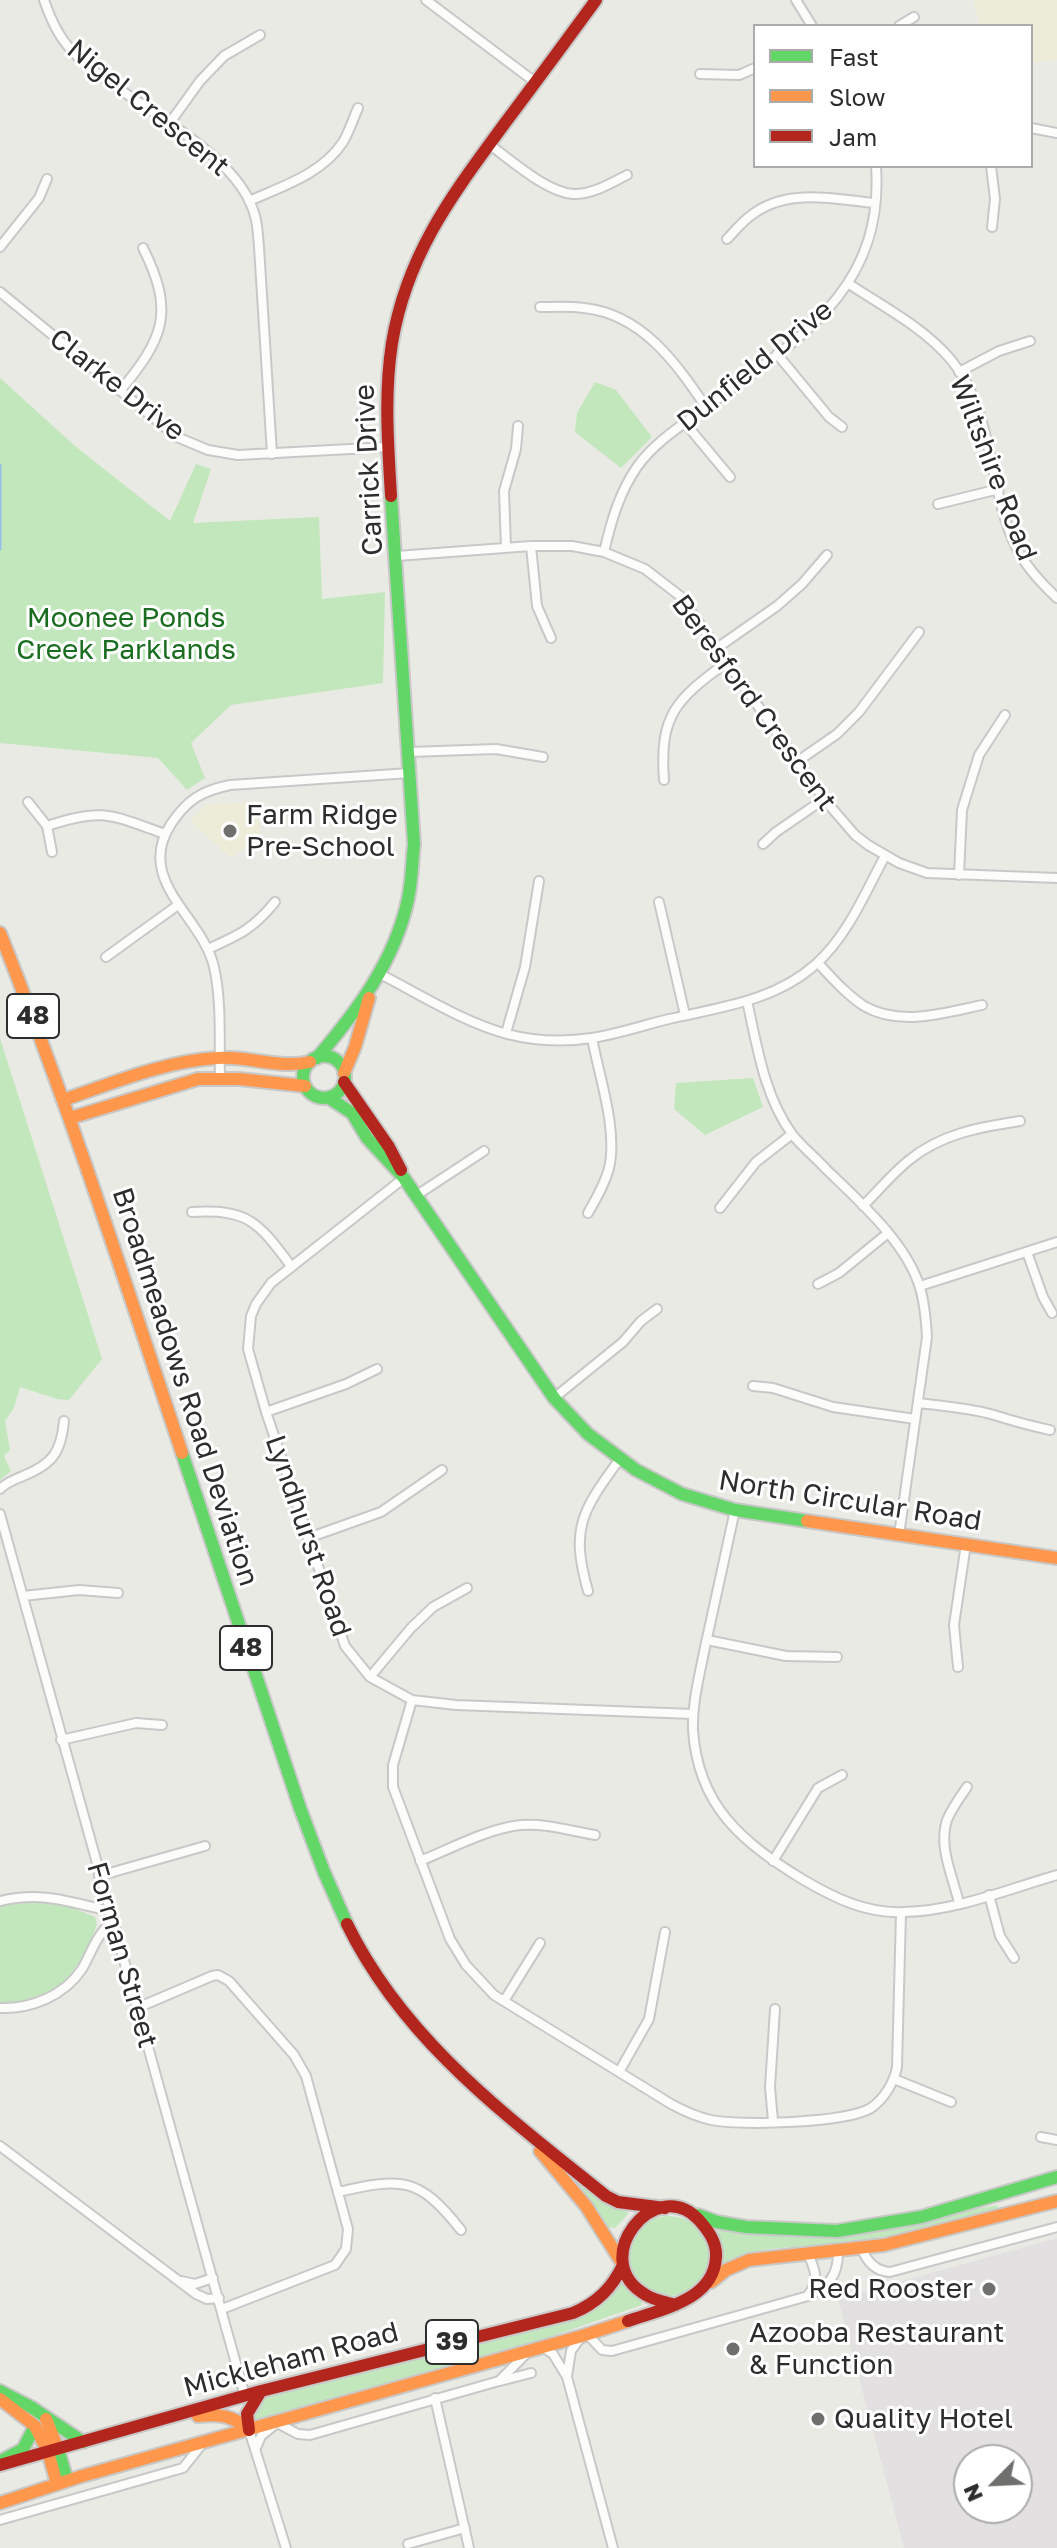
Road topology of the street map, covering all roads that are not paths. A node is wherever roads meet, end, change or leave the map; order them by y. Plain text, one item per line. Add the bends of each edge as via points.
1 (44, 0) edge
2 (596, 0) edge
3 (796, 0) edge
4 (429, 1) edge
5 (914, 17) dead end
6 (811, 24) edge
7 (902, 24) edge
8 (260, 35) dead end
9 (753, 69) edge
10 (700, 74) dead end
11 (535, 82) junction
12 (358, 108) dead end
13 (169, 124) junction
14 (1033, 128) edge
15 (1057, 133) edge
16 (490, 145) junction
17 (876, 168) edge
18 (991, 168) edge
19 (627, 175) dead end
20 (47, 179) dead end
21 (249, 201) junction
22 (875, 203) junction
23 (992, 227) dead end
24 (727, 239) dead end
25 (0, 247) edge
26 (143, 248) dead end
27 (849, 284) junction
28 (0, 292) edge
29 (540, 307) dead end
30 (1030, 341) dead end
31 (777, 354) junction
32 (959, 372) junction
33 (120, 391) junction
34 (706, 407) junction
35 (685, 423) junction
36 (518, 426) dead end
37 (842, 427) dead end
38 (388, 447) junction
39 (272, 454) junction
40 (730, 477) dead end
41 (999, 489) junction
42 (938, 504) dead end
43 (531, 546) junction
44 (506, 548) junction
45 (604, 552) junction
46 (827, 555) dead end
47 (397, 556) junction
48 (1057, 598) edge
49 (919, 632) dead end
50 (551, 638) dead end
51 (717, 648) junction
52 (727, 662) junction
53 (1005, 715) dead end
54 (409, 752) junction
55 (543, 757) dead end
56 (798, 761) junction
57 (410, 773) junction
58 (664, 780) dead end
59 (824, 799) junction
60 (28, 802) dead end
61 (47, 826) junction
62 (165, 834) junction
63 (763, 844) dead end
64 (52, 852) dead end
65 (885, 856) junction
66 (959, 875) junction
67 (1057, 878) edge
68 (539, 881) dead end
69 (275, 902) dead end
70 (659, 902) dead end
71 (178, 905) junction
72 (0, 933) edge
73 (208, 949) junction
74 (106, 957) dead end
75 (818, 963) junction
76 (380, 974) junction
77 (371, 991) junction
78 (747, 1001) junction
79 (982, 1005) dead end
80 (685, 1015) junction
81 (506, 1033) junction
82 (335, 1036) junction
83 (592, 1038) junction
84 (355, 1047) junction
85 (220, 1058) junction
86 (314, 1060) junction
87 (141, 1075) junction
88 (220, 1077) junction
89 (344, 1078) junction
90 (305, 1086) junction
91 (149, 1094) junction
92 (329, 1098) junction
93 (63, 1100) junction
94 (70, 1118) junction
95 (1020, 1121) dead end
96 (792, 1134) junction
97 (484, 1151) dead end
98 (404, 1178) junction
99 (417, 1195) junction
100 (863, 1206) junction
101 (720, 1208) dead end
102 (192, 1212) dead end
103 (588, 1213) dead end
104 (888, 1233) junction
105 (1057, 1242) edge
106 (1027, 1252) junction
107 (291, 1266) junction
108 (818, 1284) dead end
109 (920, 1286) junction
110 (657, 1309) dead end
111 (1052, 1313) dead end
112 (377, 1369) dead end
113 (753, 1386) dead end
114 (554, 1398) junction
115 (918, 1403) junction
116 (266, 1412) junction
117 (915, 1419) junction
118 (64, 1421) dead end
119 (1050, 1430) dead end
120 (619, 1460) junction
121 (442, 1470) dead end
122 (0, 1489) edge
123 (735, 1510) junction
124 (0, 1514) edge
125 (899, 1535) junction
126 (308, 1538) junction
127 (966, 1544) junction
128 (1056, 1558) edge
129 (467, 1588) dead end
130 (588, 1591) dead end
131 (118, 1593) dead end
132 (23, 1596) junction
133 (707, 1640) junction
134 (837, 1657) dead end
135 (958, 1667) dead end
136 (370, 1677) junction
137 (412, 1700) junction
138 (693, 1714) junction
139 (162, 1725) dead end
140 (61, 1740) junction
141 (842, 1775) dead end
142 (967, 1787) dead end
143 (595, 1835) dead end
144 (205, 1846) dead end
145 (420, 1861) junction
146 (773, 1861) junction
147 (1057, 1875) edge
148 (99, 1876) junction
149 (989, 1895) junction
150 (0, 1901) edge
151 (959, 1903) junction
152 (110, 1911) junction
153 (901, 1913) junction
154 (112, 1922) junction
155 (665, 1932) dead end
156 (540, 1943) dead end
157 (1014, 1958) dead end
158 (504, 2001) junction
159 (0, 2008) edge
160 (137, 2008) junction
161 (775, 2009) dead end
162 (619, 2072) junction
163 (894, 2079) junction
164 (951, 2102) dead end
165 (773, 2121) junction
166 (516, 2123) junction
167 (1041, 2137) dead end
168 (1057, 2140) edge
169 (0, 2146) edge
170 (1057, 2177) edge
171 (338, 2192) junction
172 (1054, 2204) edge
173 (665, 2208) junction
174 (690, 2212) junction
175 (1057, 2227) edge
176 (461, 2230) dead end
177 (862, 2249) junction
178 (838, 2252) junction
179 (808, 2254) junction
180 (623, 2264) junction
181 (213, 2278) junction
182 (180, 2281) junction
183 (703, 2289) junction
184 (808, 2296) junction
185 (219, 2298) junction
186 (675, 2305) junction
187 (222, 2309) junction
188 (584, 2335) junction
189 (535, 2349) junction
190 (531, 2373) dead end
191 (567, 2377) junction
192 (499, 2381) junction
193 (0, 2391) edge
194 (261, 2391) junction
195 (245, 2396) junction
196 (435, 2398) junction
197 (0, 2399) edge
198 (45, 2416) junction
199 (161, 2420) junction
200 (277, 2423) junction
201 (35, 2426) junction
202 (249, 2430) junction
203 (83, 2442) junction
204 (204, 2442) junction
205 (256, 2448) junction
206 (53, 2450) junction
207 (0, 2463) edge
208 (62, 2482) junction
209 (0, 2503) edge
210 (0, 2520) edge
211 (465, 2528) junction
212 (408, 2544) dead end
213 (286, 2548) edge
214 (469, 2548) edge
215 (613, 2548) edge

1 - 13 street, Nigel Crescent via 53,24 76,55
2 - 11 main road, Carrick Drive
3 - 6 street
4 - 11 street
5 - 7 street
8 - 13 street via 224,56
9 - 10 street via 739,75
11 - 16 main road, Carrick Drive
12 - 21 street via 330,159
13 - 21 street, Nigel Crescent via 215,157
14 - 15 street
16 - 19 street via 552,188 572,194
16 - 38 main road, Carrick Drive via 447,202 410,275 390,352
17 - 22 street, Dunfield Drive
18 - 23 street
20 - 25 street via 39,198
21 - 39 street, Nigel Crescent via 259,247
22 - 24 street via 782,199 749,216
22 - 27 street, Dunfield Drive via 864,254
26 - 33 street via 160,287 163,312 144,363
27 - 31 street, Dunfield Drive via 811,327
27 - 32 street, Wiltshire Road via 922,332
28 - 33 street, Clarke Drive
29 - 34 street via 597,310 646,334
30 - 32 street
31 - 34 street, Dunfield Drive
31 - 37 street
32 - 41 street, Wiltshire Road via 983,425
33 - 39 street, Clarke Drive via 177,437 208,450
34 - 35 street, Dunfield Drive
35 - 40 street
35 - 45 street, Dunfield Drive via 638,465 612,517
36 - 44 street via 504,491
38 - 39 street, Clarke Drive
38 - 47 main road, Carrick Drive
41 - 42 street
41 - 48 street, Wiltshire Road via 1017,549
43 - 44 street, Beresford Crescent
43 - 45 street, Beresford Crescent
43 - 50 street via 537,606
44 - 47 street, Beresford Crescent
45 - 51 street, Beresford Crescent via 645,569 680,596
46 - 51 street via 777,606
47 - 54 main road, Carrick Drive
49 - 56 street via 859,712
51 - 52 street, Beresford Crescent
52 - 56 street, Beresford Crescent
52 - 58 street via 682,699 671,716 662,757
53 - 66 street via 979,755 962,810
54 - 55 street via 496,749
54 - 57 main road, Carrick Drive
56 - 59 street, Beresford Crescent
57 - 62 street via 214,788 185,804
57 - 76 main road, Carrick Drive via 414,844 408,898
59 - 63 street
59 - 65 street, Beresford Crescent via 855,835
60 - 61 street
61 - 62 street via 80,814 106,813
61 - 64 street
62 - 71 street via 162,872
65 - 66 street, Beresford Crescent via 927,873
65 - 75 street via 844,932
66 - 67 street, Beresford Crescent
68 - 81 street via 525,967
69 - 73 street via 246,932
70 - 80 street
71 - 73 street
71 - 74 street
72 - 93 main road, Broadmeadows Road Deviation / 48
73 - 85 street via 218,998
75 - 78 street via 781,989
75 - 79 street via 845,991 881,1013 932,1016
76 - 77 main road, Carrick Drive
76 - 81 street
77 - 82 main road, Carrick Drive
77 - 84 main road, Carrick Drive
78 - 80 street
78 - 96 street via 765,1078
80 - 83 street
81 - 83 street via 550,1040
82 - 84 main road
82 - 86 main road, Carrick Drive
83 - 103 street via 611,1153
84 - 89 main road, Carrick Drive
85 - 86 main road via 286,1067
85 - 87 main road
85 - 88 street
86 - 89 main road via 324,1056 337,1061
86 - 90 main road via 304,1073
87 - 91 main road
87 - 93 main road
88 - 90 main road
88 - 91 main road
89 - 92 main road via 339,1092
89 - 98 main road, North Circular Road
90 - 92 main road via 314,1095
91 - 94 main road
92 - 98 main road, North Circular Road via 352,1113
93 - 94 main road, Broadmeadows Road Deviation / 48
94 - 166 main road, Broadmeadows Road Deviation / 48 via 337,1905 375,1976 414,2027
95 - 100 street via 957,1134 928,1147
96 - 100 street
96 - 101 street via 756,1162
97 - 99 street
98 - 99 main road, North Circular Road
98 - 107 street, Lyndhurst Road
99 - 114 main road, North Circular Road
100 - 104 street
102 - 107 street via 219,1210 248,1219
104 - 108 street
104 - 109 street
105 - 106 street
106 - 109 street
106 - 111 street
107 - 116 street, Lyndhurst Road via 263,1292 250,1325 248,1349
109 - 115 street via 927,1337
110 - 114 street
112 - 116 street
113 - 117 street via 833,1407
114 - 120 main road, North Circular Road
115 - 117 street
115 - 119 street
116 - 126 street, Lyndhurst Road
117 - 125 street
118 - 122 street via 55,1456
120 - 123 main road, North Circular Road via 674,1490
120 - 130 street via 581,1524 579,1555
121 - 126 street via 381,1512
123 - 125 main road, North Circular Road
123 - 133 street
124 - 132 street, Forman Street
125 - 127 main road, North Circular Road
126 - 136 street, Lyndhurst Road via 345,1646
127 - 128 main road, North Circular Road
127 - 135 street via 954,1625
129 - 136 street via 433,1607
131 - 132 street via 79,1590
132 - 140 street, Forman Street
133 - 134 street via 786,1656
133 - 138 street
136 - 137 street, Lyndhurst Road
137 - 138 street, Lyndhurst Road
137 - 145 street via 392,1776
138 - 146 street via 699,1765 718,1809
139 - 140 street via 136,1723
140 - 148 street, Forman Street
141 - 146 street via 818,1788
142 - 151 street via 945,1832
143 - 145 street via 519,1826
144 - 148 street
145 - 158 street via 457,1951 485,1987
146 - 153 street via 845,1902
147 - 149 street
148 - 152 street, Forman Street
149 - 151 street
149 - 157 street via 1000,1936
150 - 152 street via 34,1895
151 - 153 street
152 - 154 street, Forman Street
153 - 163 street
154 - 159 street via 64,1989 26,2006
154 - 160 street, Forman Street
155 - 162 street via 649,2019
156 - 158 street
158 - 162 street
160 - 171 street via 212,1976 229,1981 300,2064
160 - 181 street, Forman Street
161 - 165 street
162 - 165 street via 699,2116 727,2122
163 - 164 street
163 - 165 street via 875,2105 852,2116
166 - 173 main road, Broadmeadows Road Deviation / 48 via 606,2196
166 - 180 main road, Broadmeadows Road Deviation / 48 via 567,2181
167 - 168 street
169 - 182 street
170 - 174 main road via 902,2221 838,2231 749,2228
171 - 176 street via 393,2183 419,2188
171 - 187 street via 349,2238 335,2265
172 - 177 main road, 39
173 - 174 main road
173 - 180 main road, 39 via 652,2210 632,2226 622,2250
174 - 183 main road via 703,2221 717,2247 717,2263
175 - 177 street via 890,2272 877,2269
177 - 178 main road, 39
178 - 179 main road, 39
178 - 184 street via 831,2281
179 - 183 main road, 39 via 742,2262
179 - 184 street via 816,2281
180 - 186 main road via 636,2288
180 - 194 main road, Mickleham Road / 39 via 600,2298 573,2313
181 - 182 street via 195,2284
181 - 185 street, Forman Street
182 - 185 street via 207,2299
183 - 186 main road, 39
184 - 188 street via 612,2351 602,2350
185 - 187 street, Forman Street
186 - 188 main road, Mickleham Road / 39
187 - 195 street, Forman Street
188 - 189 main road, Mickleham Road / 39
188 - 191 street via 571,2351
189 - 191 street via 553,2354
189 - 192 street, Mickleham Road
189 - 200 main road, Mickleham Road / 39
190 - 192 street
191 - 215 street
192 - 196 street, Mickleham Road
193 - 198 main road
194 - 195 main road, Mickleham Road / 39
194 - 202 main road via 247,2414
195 - 199 main road, Mickleham Road / 39
196 - 200 street, Mickleham Road via 310,2435
196 - 211 street
197 - 201 main road
198 - 203 main road
198 - 206 main road
199 - 202 main road via 221,2414 236,2417
199 - 203 main road, Mickleham Road / 39
200 - 202 main road, Mickleham Road / 39
200 - 205 street
201 - 206 main road
201 - 207 main road via 23,2449
202 - 204 main road, Mickleham Road / 39
202 - 205 street
203 - 206 main road, Mickleham Road / 39
204 - 208 main road, Mickleham Road / 39
204 - 210 street, Mickleham Road via 183,2468
205 - 213 street
206 - 207 main road, Mickleham Road / 39
206 - 208 main road
208 - 209 main road, Mickleham Road / 39
211 - 212 street
211 - 214 street

